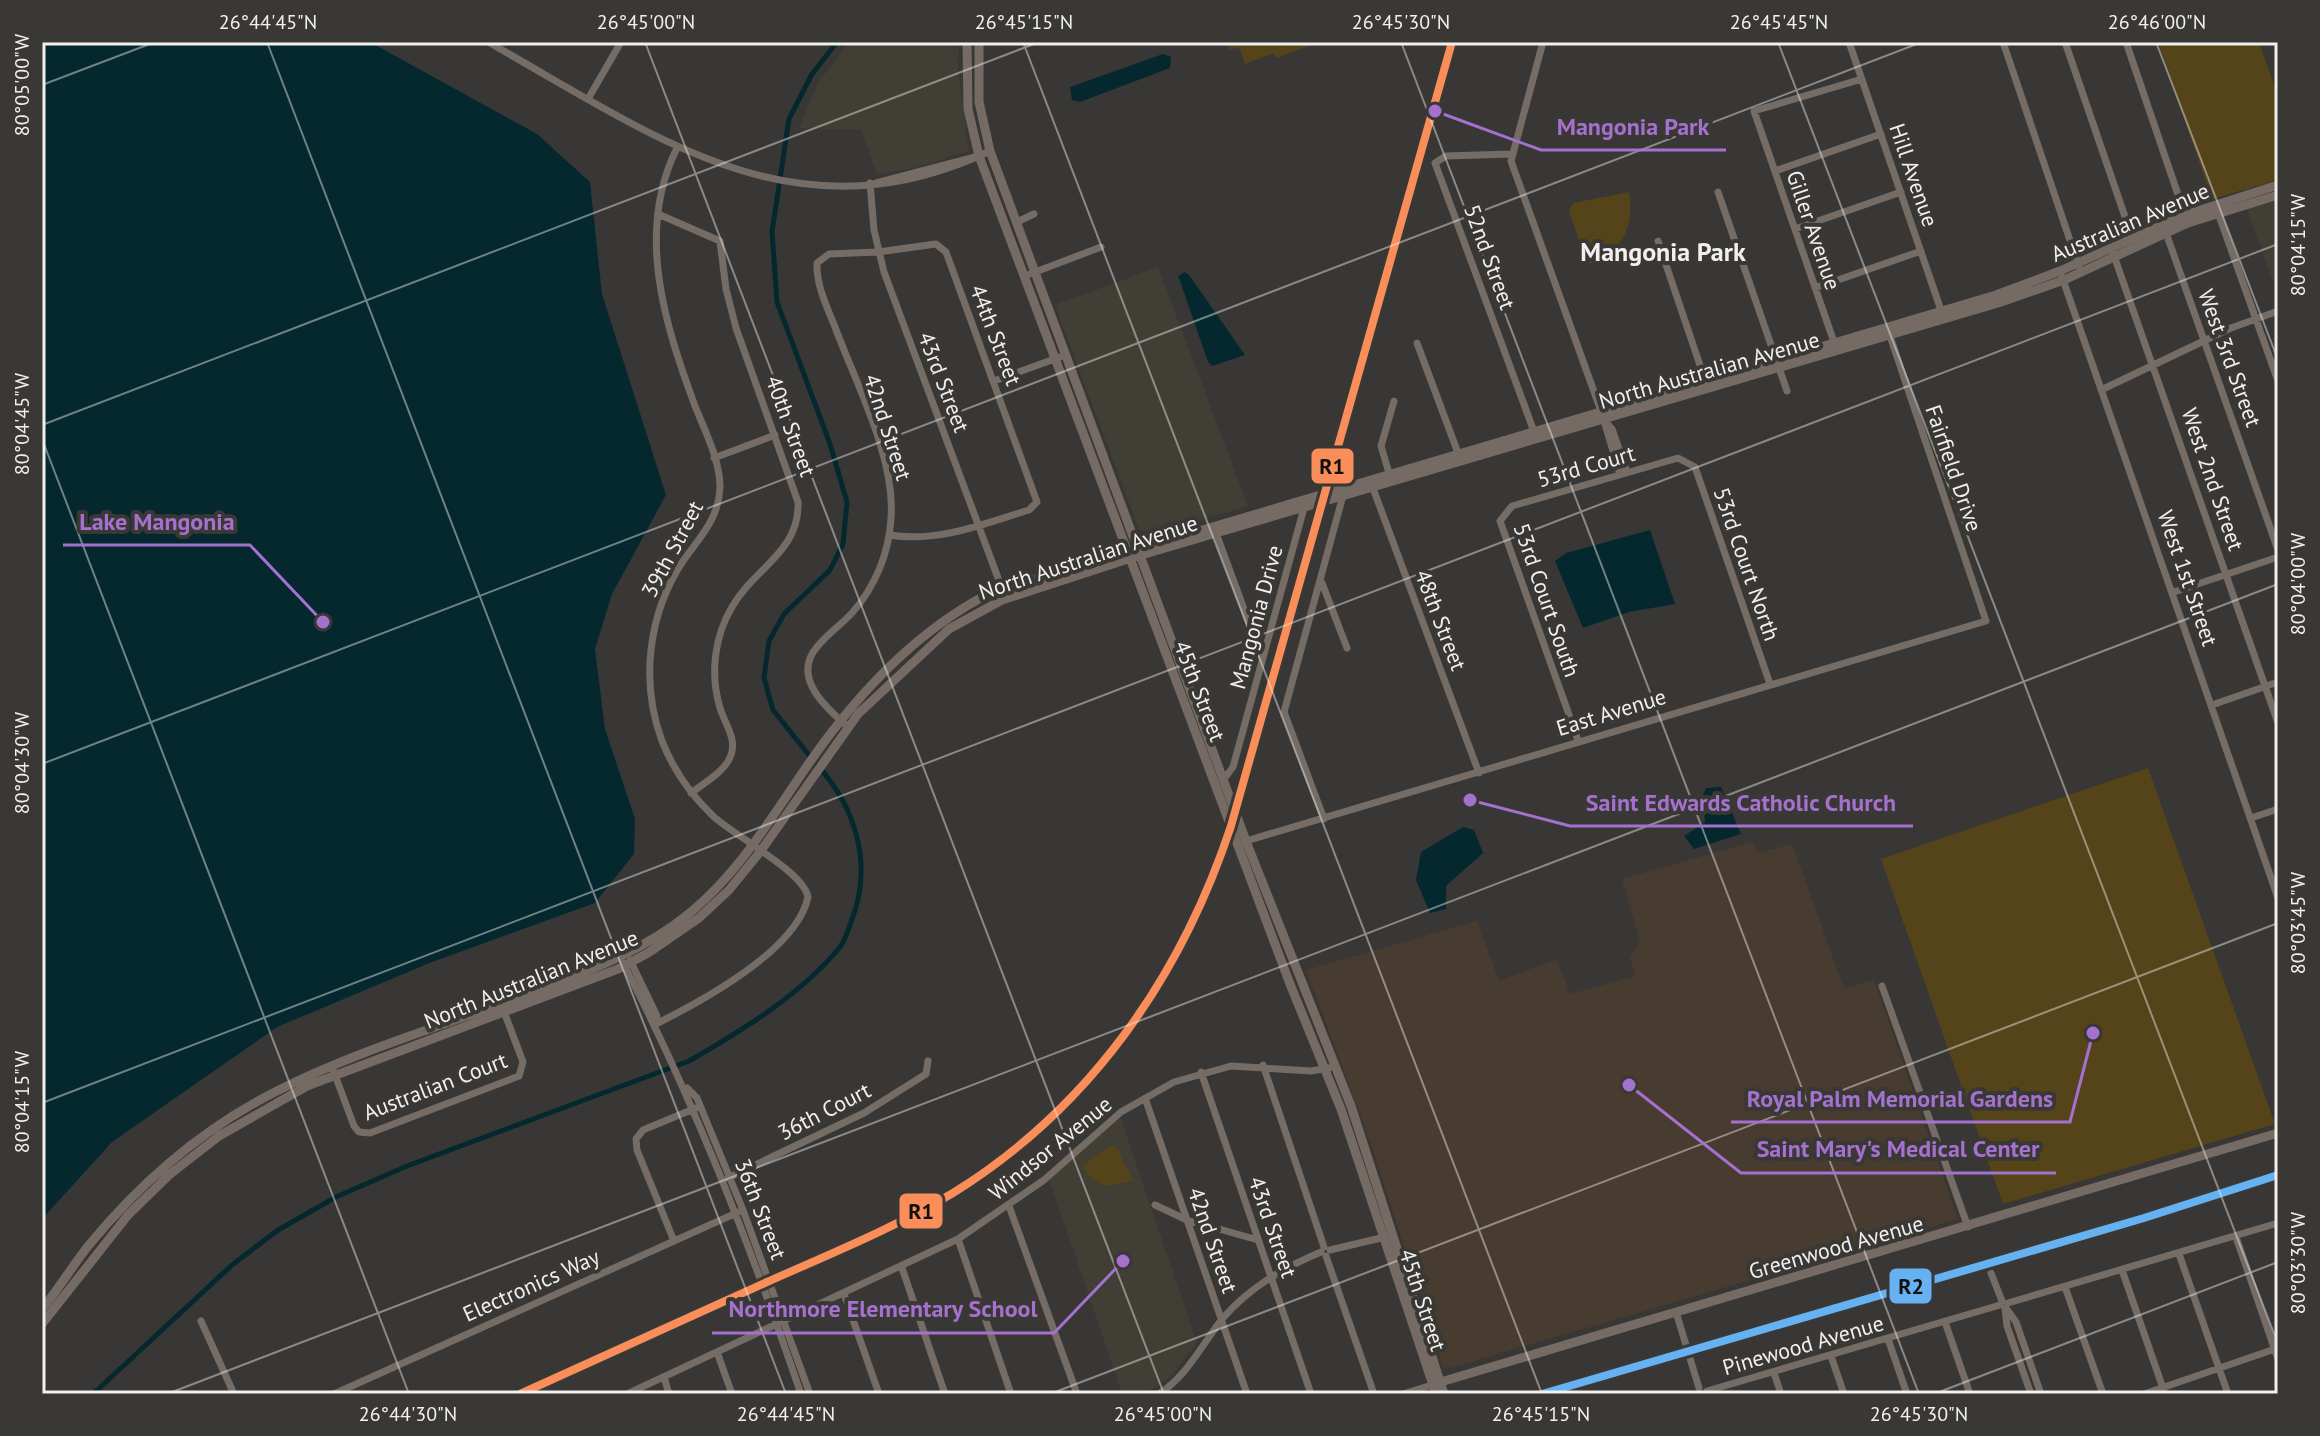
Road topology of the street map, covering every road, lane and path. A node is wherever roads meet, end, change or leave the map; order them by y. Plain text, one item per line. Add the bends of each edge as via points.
1 (488, 42) edge
2 (621, 42) edge
3 (967, 42) edge
4 (979, 42) edge
5 (1543, 42) edge
6 (1849, 42) edge
7 (2003, 42) edge
8 (2065, 42) edge
9 (2126, 42) edge
10 (1862, 79) junction
11 (588, 99) junction
12 (1881, 134) junction
13 (677, 148) junction
14 (990, 151) junction
15 (1511, 154) junction
16 (979, 156) junction
17 (1775, 171) junction
18 (904, 175) junction
19 (921, 178) junction
20 (873, 183) junction
21 (2278, 185) edge
22 (1718, 192) dead end
23 (1901, 192) junction
24 (2278, 195) edge
25 (2216, 209) junction
26 (658, 214) junction
27 (1034, 214) dead end
28 (2186, 219) junction
29 (1017, 222) junction
30 (2164, 228) junction
31 (1795, 229) junction
32 (1658, 241) dead end
33 (2134, 241) junction
34 (1101, 247) dead end
35 (1921, 251) junction
36 (2113, 251) junction
37 (878, 252) junction
38 (2080, 267) junction
39 (1036, 272) junction
40 (1024, 276) junction
41 (2062, 276) junction
42 (1815, 288) junction
43 (1997, 299) joint
44 (2278, 311) edge
45 (1943, 315) junction
46 (2256, 319) junction
47 (1888, 331) junction
48 (2205, 340) junction
49 (1417, 343) dead end
50 (1836, 347) junction
51 (1067, 355) junction
52 (1055, 359) junction
53 (1778, 364) junction
54 (2154, 364) junction
55 (1705, 380) junction
56 (994, 381) junction
57 (2278, 381) edge
58 (2103, 389) junction
59 (1394, 401) dead end
60 (1602, 415) junction
61 (775, 435) junction
62 (1535, 435) junction
63 (1458, 453) junction
64 (714, 458) junction
65 (1686, 459) joint
66 (1436, 464) junction
67 (1389, 473) junction
68 (1624, 473) junction
69 (1371, 483) junction
70 (1344, 491) junction
71 (1304, 508) junction
72 (1501, 517) joint
73 (978, 525) junction
74 (1216, 533) junction
75 (889, 535) junction
76 (2278, 550) edge
77 (1134, 553) junction
78 (2278, 557) edge
79 (2227, 574) junction
80 (1321, 583) junction
81 (2174, 592) junction
82 (1004, 593) junction
83 (1986, 621) joint
84 (1347, 648) dead end
85 (1263, 660) junction
86 (2278, 682) edge
87 (1770, 684) junction
88 (2265, 687) junction
89 (2212, 705) junction
90 (2278, 723) edge
91 (844, 724) junction
92 (1578, 740) junction
93 (1479, 773) junction
94 (1224, 779) junction
95 (691, 793) junction
96 (2278, 809) edge
97 (2251, 818) junction
98 (1324, 819) junction
99 (1246, 841) junction
100 (757, 849) junction
101 (2278, 898) edge
102 (626, 960) junction
103 (1882, 986) dead end
104 (502, 1007) junction
105 (656, 1024) junction
106 (928, 1061) dead end
107 (1263, 1065) junction
108 (1330, 1067) junction
109 (333, 1071) junction
110 (1201, 1072) junction
111 (1145, 1098) junction
112 (697, 1108) junction
113 (2278, 1133) edge
114 (726, 1178) junction
115 (1155, 1205) dead end
116 (1009, 1206) junction
117 (740, 1212) junction
118 (1187, 1220) junction
119 (2278, 1223) edge
120 (1968, 1227) junction
121 (1385, 1237) junction
122 (2236, 1237) junction
123 (958, 1239) junction
124 (1258, 1240) junction
125 (674, 1241) junction
126 (1325, 1251) junction
127 (2179, 1254) junction
128 (902, 1268) junction
129 (2122, 1270) junction
130 (1991, 1273) dead end
131 (1270, 1276) junction
132 (2065, 1287) junction
133 (844, 1294) junction
134 (2004, 1305) junction
135 (42, 1309) edge
136 (1676, 1312) junction
137 (1221, 1320) junction
138 (201, 1321) dead end
139 (1945, 1322) junction
140 (781, 1323) junction
141 (42, 1324) edge
142 (1888, 1339) junction
143 (2275, 1349) junction
144 (717, 1352) junction
145 (1831, 1356) junction
146 (2278, 1359) edge
147 (2219, 1368) junction
148 (1774, 1373) junction
149 (664, 1377) junction
150 (1177, 1382) junction
151 (1436, 1387) edge
152 (2164, 1391) edge
153 (1701, 1392) edge
154 (234, 1394) edge
155 (334, 1394) edge
156 (627, 1394) edge
157 (669, 1394) edge
158 (732, 1394) edge
159 (801, 1394) edge
160 (810, 1394) edge
161 (879, 1394) edge
162 (945, 1394) edge
163 (1011, 1394) edge
164 (1077, 1394) edge
165 (1159, 1394) edge
166 (1181, 1394) edge
167 (1247, 1394) edge
168 (1311, 1394) edge
169 (1374, 1394) edge
170 (1403, 1394) edge
171 (1444, 1394) edge
172 (1781, 1394) edge
173 (1844, 1394) edge
174 (1907, 1394) edge
175 (1970, 1394) edge
176 (2031, 1394) edge
177 (2041, 1394) edge
178 (2103, 1394) edge
179 (2144, 1394) edge
180 (2228, 1394) edge

1 - 11 street
2 - 11 street
3 - 16 main road, 45th Street via 968,109
4 - 14 main road, 45th Street via 979,102
5 - 15 street
6 - 10 street, Hill Avenue
7 - 38 street
8 - 33 street
9 - 28 street
10 - 12 street, Hill Avenue
10 - 17 street, Giller Avenue via 1754,111
11 - 13 street
12 - 17 street
12 - 23 street, Hill Avenue
13 - 20 street via 721,167 788,183
13 - 26 street, 39th Street via 663,181
14 - 16 street
14 - 29 main road, 45th Street
15 - 60 street
15 - 62 street, 52nd Street via 1446,156 1435,163
16 - 18 street
16 - 19 street
16 - 40 main road, 45th Street
17 - 31 street, Giller Avenue
18 - 19 street
18 - 20 street
19 - 20 street
20 - 37 street, 43rd Street
21 - 25 main road, Australian Avenue
22 - 53 street
23 - 31 street
23 - 35 street, Hill Avenue
24 - 25 main road, Australian Avenue
25 - 28 main road, Australian Avenue
25 - 46 street
26 - 61 street, 40th Street via 720,241 731,311
26 - 64 street, 39th Street via 664,313
27 - 29 street
28 - 30 main road, Australian Avenue
29 - 39 main road, 45th Street
30 - 33 main road, Australian Avenue
30 - 48 street, West 3rd Street
31 - 42 street, Giller Avenue
32 - 55 street
33 - 36 main road, Australian Avenue
34 - 39 street
35 - 42 street
35 - 45 street, Hill Avenue
36 - 38 main road, Australian Avenue
36 - 54 street, West 2nd Street
37 - 56 street, 44th Street via 940,245
37 - 73 street, 43rd Street
37 - 75 street, 42nd Street via 825,255 817,269 887,471
38 - 41 main road, Australian Avenue
39 - 40 street
39 - 51 main road, 45th Street
40 - 52 main road, 45th Street
41 - 43 main road, Australian Avenue
41 - 58 street, West 1st Street
42 - 50 street, Giller Avenue
43 - 45 main road, North Australian Avenue
44 - 46 street
45 - 47 main road, North Australian Avenue
46 - 48 street
46 - 57 street
47 - 50 main road, North Australian Avenue
47 - 83 street, Fairfield Drive
48 - 54 street
48 - 76 street, West 3rd Street
49 - 63 street
50 - 53 main road, North Australian Avenue
51 - 52 street
51 - 77 main road, 45th Street
52 - 56 street
52 - 77 main road, 45th Street
53 - 55 main road, North Australian Avenue
53 - 60 main road, North Australian Avenue
54 - 58 street
54 - 79 street, West 2nd Street
55 - 60 main road, North Australian Avenue
56 - 73 street, 44th Street via 1037,498 1029,510
58 - 81 street, West 1st Street
59 - 67 street via 1381,446
60 - 62 main road, North Australian Avenue
60 - 68 street via 1612,429
61 - 64 street
61 - 95 street, 40th Street via 797,493 797,524 786,547 740,594 723,625 715,685 732,753 722,769
62 - 63 main road, North Australian Avenue
62 - 66 main road, North Australian Avenue
63 - 66 main road, North Australian Avenue
64 - 95 street, 39th Street via 720,486 717,508 669,585 650,662 656,723
65 - 68 street, 53rd Court
65 - 87 street, 53rd Court North via 1695,467
66 - 67 main road, North Australian Avenue
66 - 69 main road, North Australian Avenue
67 - 69 main road, North Australian Avenue
68 - 72 street, 53rd Court via 1512,506
69 - 70 main road, North Australian Avenue
69 - 93 street, 48th Street
70 - 71 main road, North Australian Avenue
70 - 77 main road, North Australian Avenue
70 - 80 street
71 - 74 main road, North Australian Avenue
71 - 85 street, Mangonia Drive
72 - 92 street, 53rd Court South via 1501,531
73 - 75 street via 930,538
73 - 82 street, 43rd Street
74 - 77 main road, North Australian Avenue
74 - 85 street
75 - 91 street, 42nd Street via 871,587 810,660 813,690
77 - 82 main road, North Australian Avenue
77 - 94 main road, 45th Street
77 - 108 main road, 45th Street
78 - 79 street
79 - 81 street
79 - 88 street, West 2nd Street
80 - 84 street
80 - 98 street via 1284,712
81 - 89 street, West 1st Street
82 - 91 main road, North Australian Avenue via 963,608 935,628 876,681
83 - 87 street, East Avenue
85 - 94 street, Mangonia Drive via 1233,767
86 - 88 street
87 - 92 street, East Avenue
88 - 89 street
88 - 90 street, West 2nd Street
89 - 97 street, West 1st Street
91 - 100 main road, North Australian Avenue
92 - 93 street, East Avenue
93 - 98 street, East Avenue
94 - 99 main road, 45th Street
95 - 100 street, 39th Street
96 - 97 street
97 - 101 street, West 1st Street
98 - 99 street, East Avenue
99 - 108 main road, 45th Street
100 - 102 main road, North Australian Avenue via 691,912
100 - 105 street via 806,886 801,915 787,934 739,974
102 - 104 main road, North Australian Avenue
102 - 105 street, 36th Street via 657,1016
103 - 120 street
104 - 109 main road, North Australian Avenue
104 - 109 street, Australian Court via 523,1066 519,1076 501,1084 363,1133 354,1126
105 - 112 street, 36th Street
106 - 114 street, 36th Court via 926,1074 881,1103
107 - 108 street, Windsor Avenue via 1311,1071
107 - 110 street, Windsor Avenue
107 - 126 street
108 - 121 main road, 45th Street
108 - 151 main road, 45th Street via 1398,1243
109 - 135 main road, North Australian Avenue via 255,1103 176,1157 121,1209
109 - 141 main road, North Australian Avenue via 262,1109 183,1162 128,1215
110 - 111 street, Windsor Avenue
110 - 124 street, 43rd Street
111 - 116 street, Windsor Avenue
111 - 118 street, 42nd Street
112 - 114 street, 36th Street
112 - 125 street via 643,1130 636,1139
113 - 120 main road, Greenwood Avenue
114 - 117 street, 36th Street
115 - 118 street
116 - 123 street, Windsor Avenue
116 - 164 street
117 - 125 street, Electronics Way
117 - 140 street, 36th Street
118 - 124 street
118 - 137 street, 42nd Street
119 - 122 street, Pinewood Avenue
120 - 136 main road, Greenwood Avenue
121 - 126 street
121 - 151 main road, 45th Street
122 - 127 street, Pinewood Avenue
122 - 143 street
123 - 128 street, Windsor Avenue
123 - 163 street
124 - 131 street, 43rd Street
125 - 155 street, Electronics Way
126 - 131 street
126 - 169 street
127 - 129 street, Pinewood Avenue
127 - 147 street
128 - 133 street, Windsor Avenue
128 - 162 street
129 - 132 street, Pinewood Avenue
129 - 152 street
130 - 134 street
131 - 137 street
131 - 168 street, 43rd Street
132 - 134 street, Pinewood Avenue
132 - 178 street
133 - 140 street, Windsor Avenue
133 - 161 street
134 - 139 street, Pinewood Avenue
134 - 176 street
134 - 177 street via 2016,1322
136 - 151 main road, Greenwood Avenue
136 - 153 street
137 - 150 street
137 - 167 street, 42nd Street
138 - 154 street
139 - 142 street, Pinewood Avenue
139 - 175 street
140 - 144 street, Windsor Avenue
140 - 159 street, 36th Street
140 - 160 street, 36th Street
142 - 145 street, Pinewood Avenue
142 - 174 street
143 - 146 street
143 - 147 street
144 - 149 street, Windsor Avenue
144 - 158 street
145 - 148 street, Pinewood Avenue
145 - 173 street
147 - 152 street
147 - 180 street
148 - 153 street, Pinewood Avenue
148 - 172 street
149 - 156 street, Windsor Avenue
149 - 157 street
150 - 165 street
150 - 166 street
151 - 170 street, Greenwood Avenue
151 - 171 main road, 45th Street
152 - 179 street

